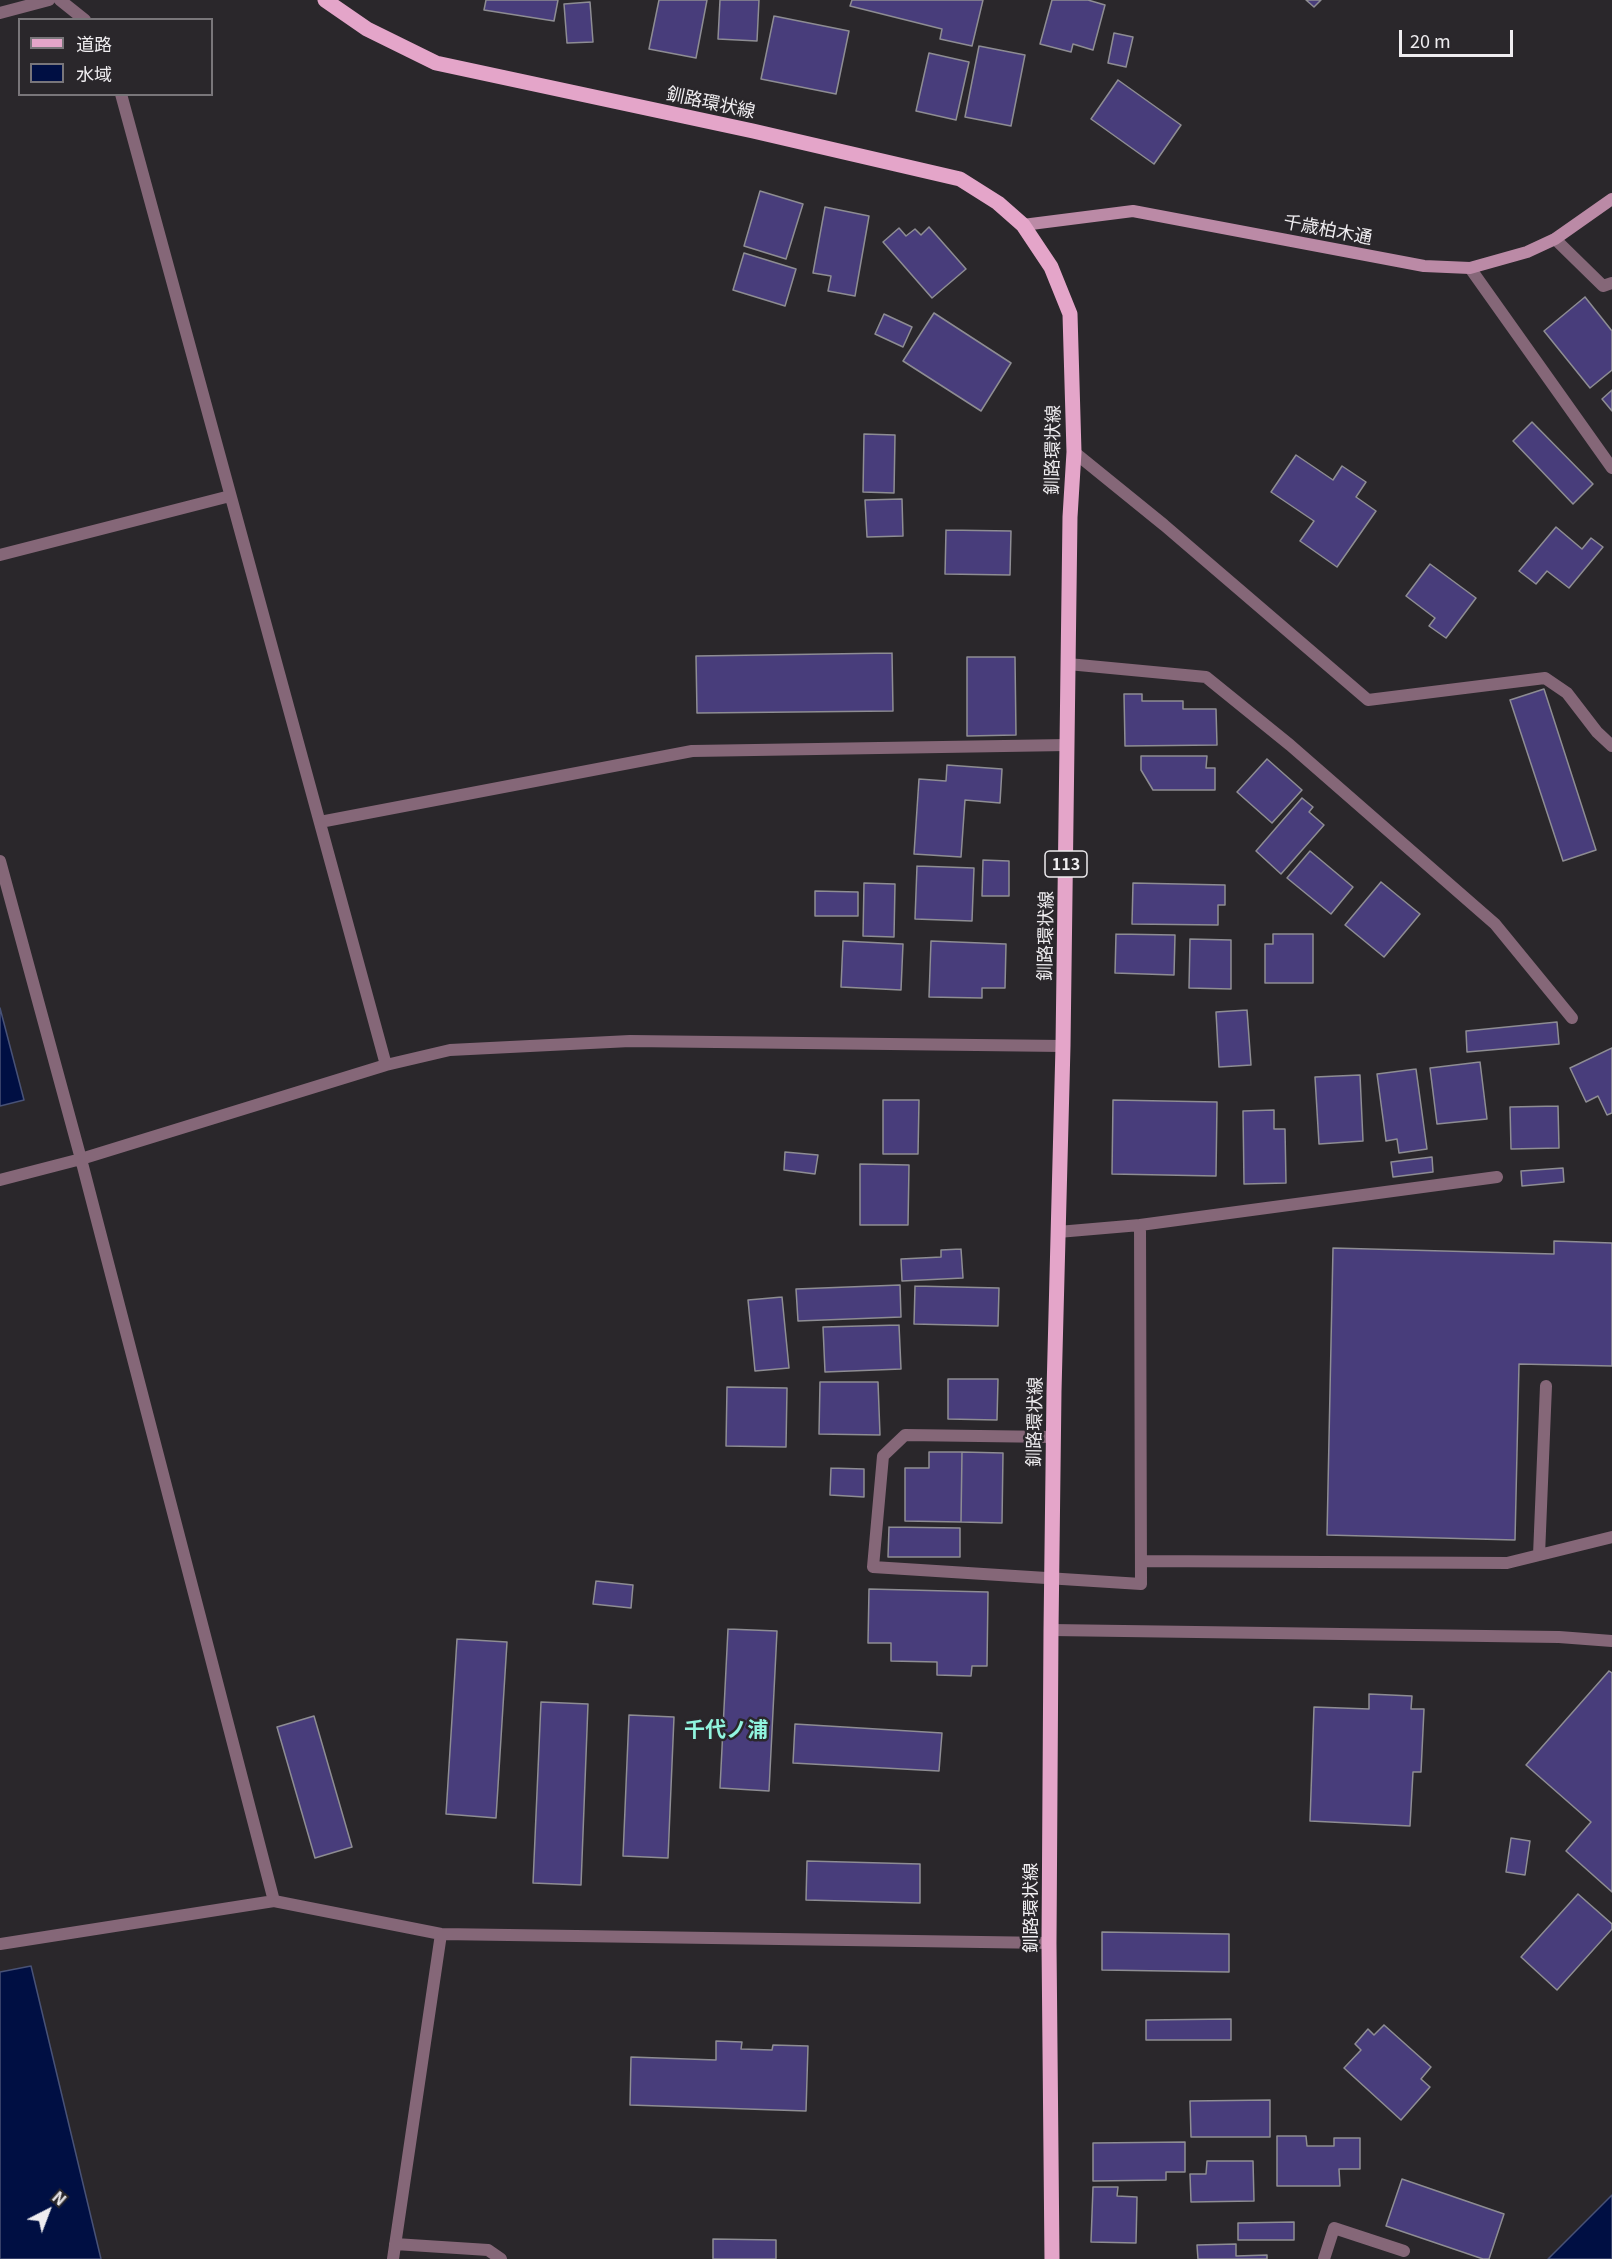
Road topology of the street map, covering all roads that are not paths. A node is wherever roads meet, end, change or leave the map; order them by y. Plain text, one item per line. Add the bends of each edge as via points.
1 (49, 0) edge
2 (60, 0) edge
3 (325, 0) edge
4 (0, 13) edge
5 (82, 18) edge
6 (122, 96) edge
7 (1612, 199) edge
8 (1023, 225) junction
9 (1555, 239) junction
10 (1470, 268) junction
11 (1612, 283) edge
12 (1074, 452) junction
13 (1612, 468) edge
14 (230, 495) junction
15 (0, 555) edge
16 (1068, 664) junction
17 (1067, 745) junction
18 (1612, 746) edge
19 (320, 822) junction
20 (0, 861) edge
21 (1572, 1018) dead end
22 (1063, 1046) junction
23 (386, 1065) junction
24 (81, 1159) junction
25 (1497, 1177) dead end
26 (0, 1180) edge
27 (1140, 1225) junction
28 (1059, 1232) junction
29 (1546, 1386) dead end
30 (1054, 1437) junction
31 (1612, 1537) edge
32 (1539, 1555) junction
33 (1141, 1561) junction
34 (1052, 1579) junction
35 (1051, 1630) junction
36 (1612, 1641) edge
37 (274, 1901) junction
38 (441, 1934) junction
39 (1049, 1943) junction
40 (0, 1944) edge
41 (395, 2244) junction
42 (1404, 2251) dead end
43 (393, 2259) edge
44 (501, 2259) edge
45 (1053, 2259) edge
46 (1324, 2259) edge

1 - 4 street
2 - 5 street
3 - 8 main road, 釧路環状線 / 113 via 367,29 436,63 960,179 998,203
6 - 14 street
7 - 9 street, 千歳柏木通
8 - 10 street, 千歳柏木通 via 1133,211 1424,266
8 - 12 main road, 釧路環状線 / 113 via 1051,267 1070,314
9 - 10 street, 千歳柏木通 via 1527,252
9 - 11 street via 1603,286
10 - 13 street
12 - 16 main road, 釧路環状線 / 113
12 - 18 street via 1368,700 1545,678 1567,693
14 - 15 street
14 - 19 street
16 - 17 main road, 釧路環状線 / 113
16 - 21 street via 1206,677 1495,924
17 - 19 street via 692,751
17 - 22 main road, 釧路環状線 / 113
19 - 23 street
20 - 24 street
22 - 23 street via 630,1041 450,1050
22 - 28 main road, 釧路環状線 / 113
23 - 24 street
24 - 26 street
24 - 37 street
25 - 27 street
27 - 28 street
27 - 33 street
28 - 30 main road, 釧路環状線 / 113
29 - 32 street
30 - 34 main road, 釧路環状線 / 113
30 - 34 street via 904,1435 883,1456 873,1567
31 - 32 street
32 - 33 street via 1507,1563
33 - 34 street via 1141,1584
34 - 35 main road, 釧路環状線 / 113
35 - 36 street
35 - 39 main road, 釧路環状線 / 113
37 - 38 street
37 - 40 street
38 - 39 street
38 - 41 street
39 - 45 main road, 釧路環状線 / 113
41 - 43 street
41 - 44 street via 488,2250
42 - 46 street via 1334,2228

